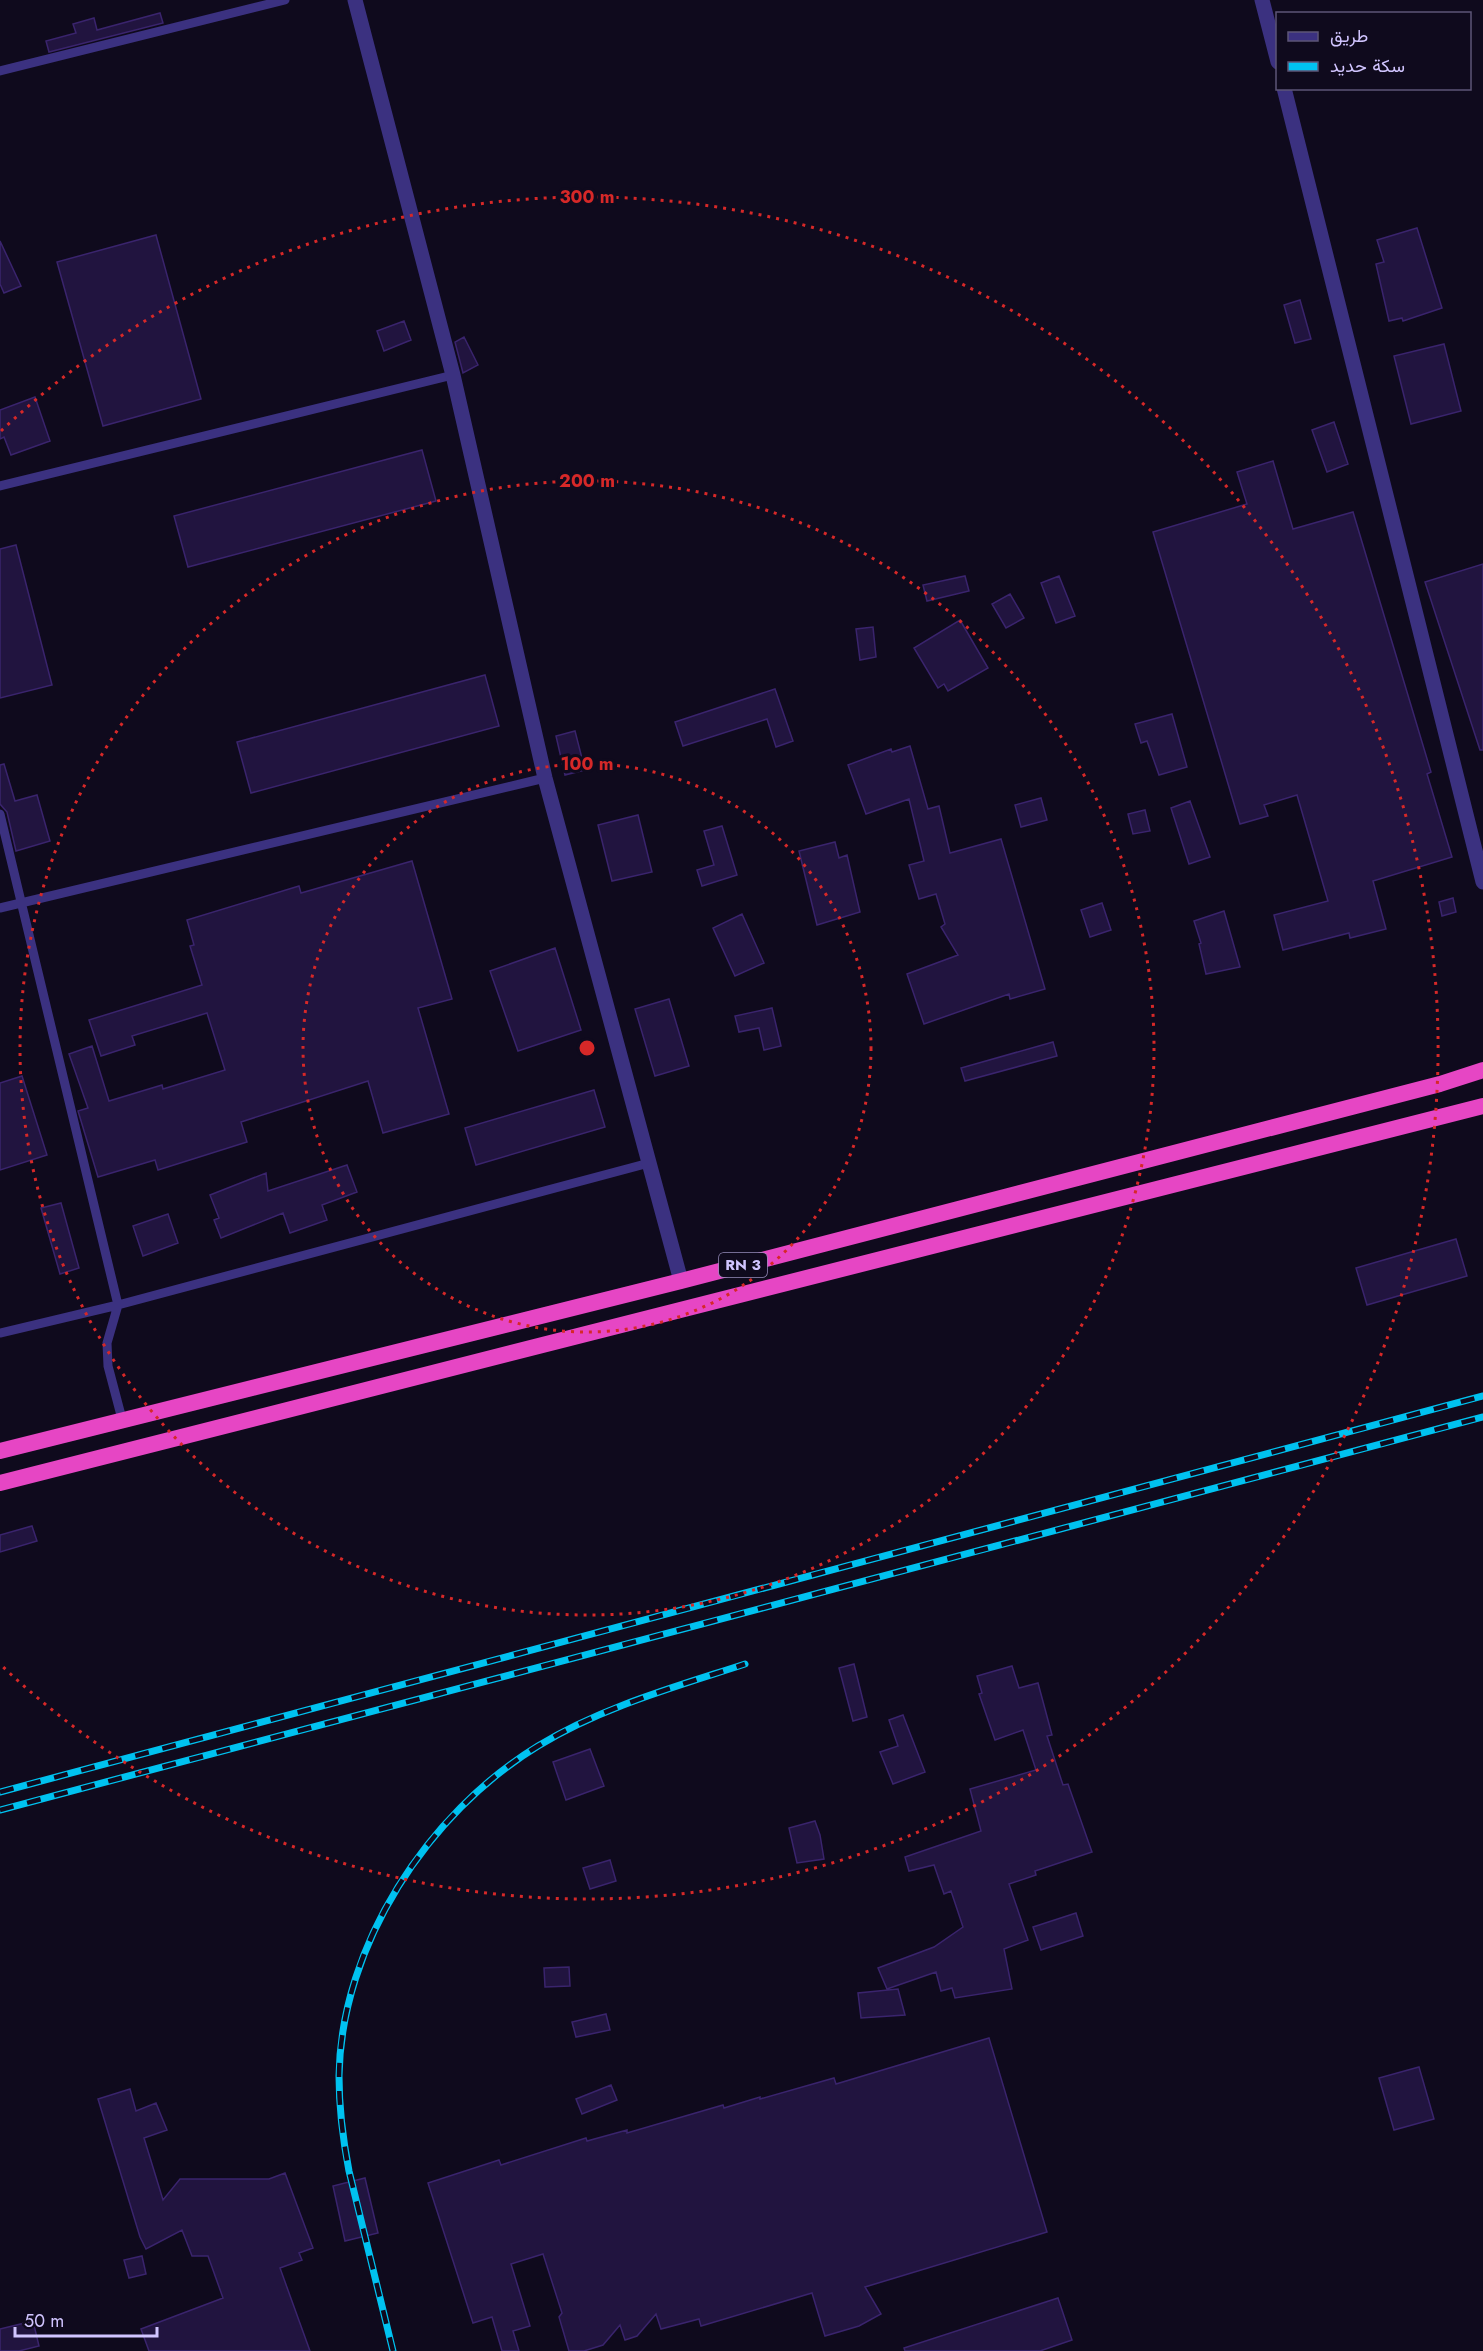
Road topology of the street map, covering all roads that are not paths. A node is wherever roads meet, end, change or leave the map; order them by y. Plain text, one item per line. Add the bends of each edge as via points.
1 (285, 0) edge
2 (356, 0) edge
3 (1262, 0) edge
4 (1276, 54) edge
5 (0, 71) edge
6 (1285, 90) edge
7 (453, 375) junction
8 (0, 486) edge
9 (545, 777) junction
10 (0, 814) edge
11 (1483, 882) edge
12 (22, 903) junction
13 (0, 908) edge
14 (1483, 1070) edge
15 (1483, 1106) edge
16 (649, 1163) junction
17 (681, 1281) junction
18 (118, 1305) junction
19 (0, 1333) edge
20 (122, 1419) junction
21 (0, 1450) edge
22 (0, 1483) edge

1 - 5 lane
2 - 7 street
3 - 4 street
6 - 11 street
7 - 8 lane
7 - 9 street
9 - 12 lane
9 - 16 street
10 - 12 lane
12 - 13 lane
12 - 18 lane
14 - 17 highway, RN 3
15 - 22 highway, RN 3
16 - 17 street
16 - 18 lane
17 - 20 highway, RN 3
18 - 19 lane
18 - 20 lane via 107,1343 108,1366
20 - 21 highway, RN 3

